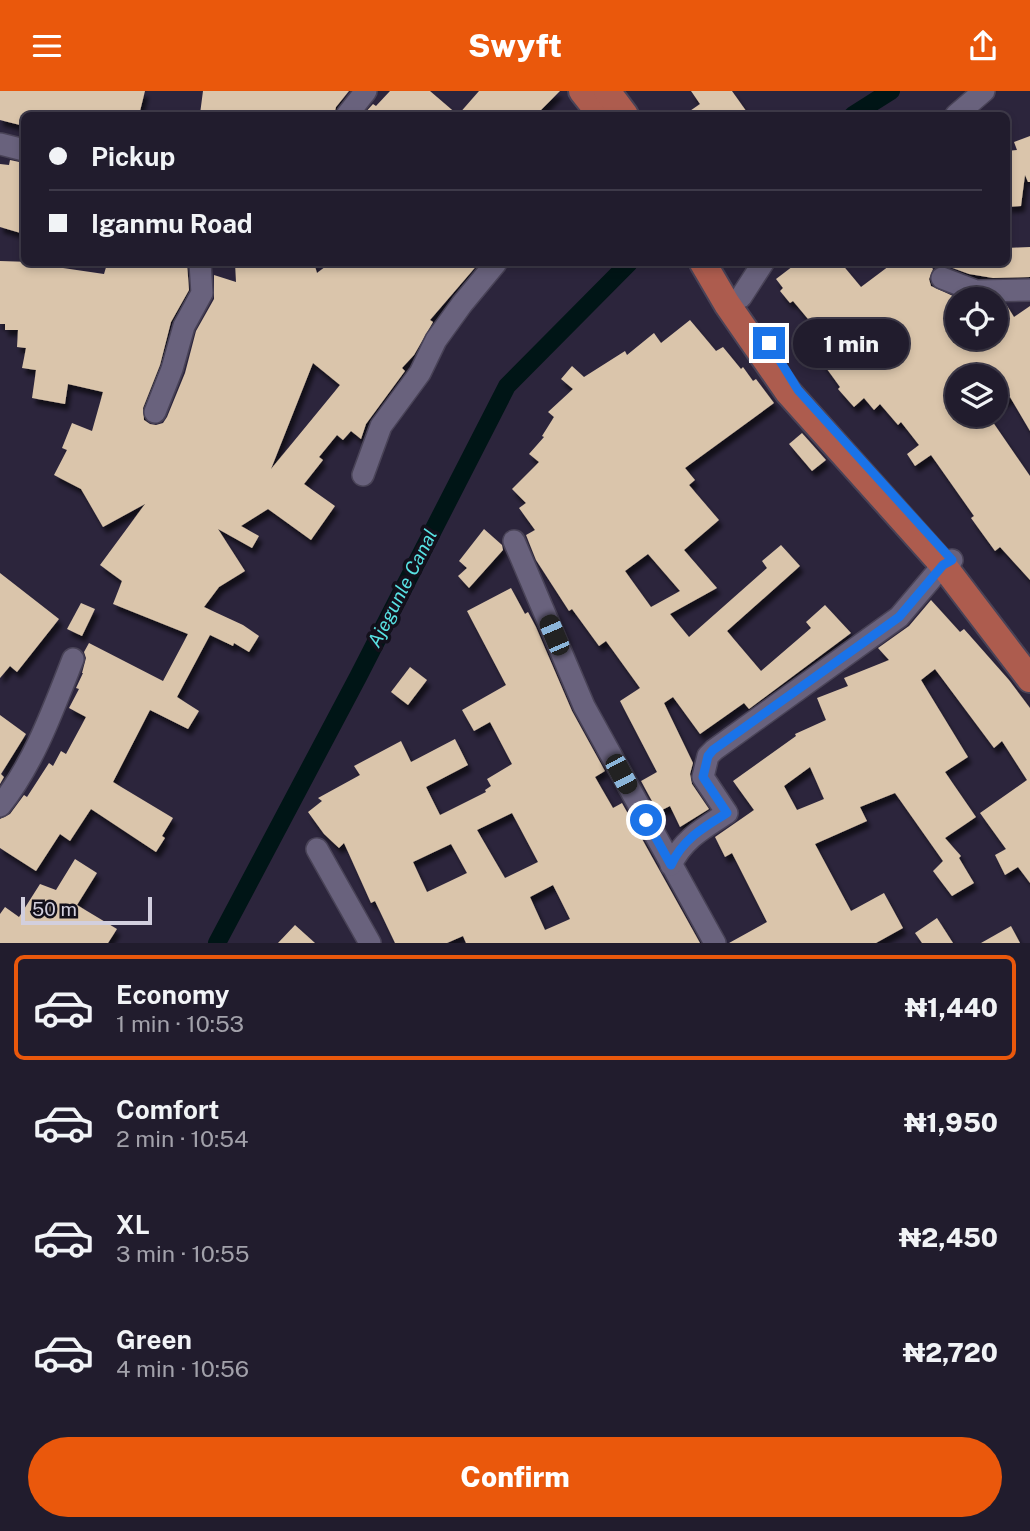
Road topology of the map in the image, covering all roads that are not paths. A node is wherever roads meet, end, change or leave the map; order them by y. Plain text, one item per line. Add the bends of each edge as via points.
1 (366, 91) edge
2 (582, 91) edge
3 (607, 91) edge
4 (984, 91) edge
5 (349, 112) edge
6 (599, 112) edge
7 (623, 112) edge
8 (960, 112) edge
9 (0, 144) edge
10 (21, 149) edge
11 (200, 266) edge
12 (494, 266) edge
13 (761, 266) edge
14 (713, 267) edge
15 (942, 278) dead end
16 (1030, 290) edge
17 (741, 297) junction
18 (155, 412) dead end
19 (363, 475) dead end
20 (513, 541) dead end
21 (947, 562) junction
22 (73, 659) dead end
23 (1030, 661) edge
24 (1030, 679) edge
25 (0, 806) edge
26 (317, 849) dead end
27 (671, 865) junction
28 (370, 943) edge
29 (715, 943) edge

1 - 5 street
2 - 6 main road
3 - 7 main road
4 - 8 street
9 - 10 street
11 - 18 street via 202,292 184,326
12 - 19 street via 442,331 381,426
13 - 17 street
14 - 17 main road
14 - 21 main road via 727,304 788,392
15 - 16 street via 976,291
17 - 21 main road via 798,390
20 - 27 street via 584,706
21 - 23 main road
21 - 24 main road
21 - 27 street via 899,617 713,750 703,777 727,813 692,835
22 - 25 street via 51,715
26 - 28 street
27 - 29 street

